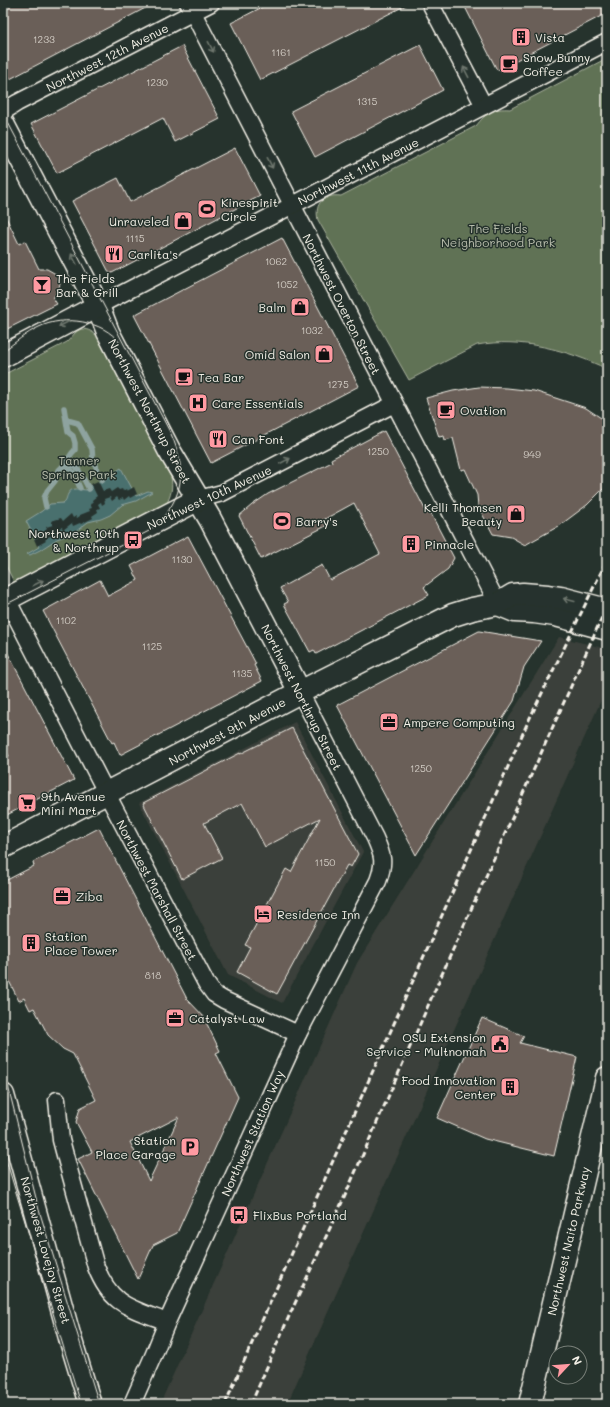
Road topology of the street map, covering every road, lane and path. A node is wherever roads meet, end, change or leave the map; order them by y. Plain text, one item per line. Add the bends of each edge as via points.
1 (211, 3) edge
2 (430, 3) edge
3 (190, 8) edge
4 (607, 42) edge
5 (484, 106) junction
6 (3, 112) edge
7 (3, 124) edge
8 (292, 205) junction
9 (98, 306) junction
10 (3, 356) edge
11 (394, 404) junction
12 (199, 499) junction
13 (4, 599) edge
14 (498, 604) junction
15 (607, 610) edge
16 (607, 629) edge
17 (300, 692) junction
18 (107, 794) junction
19 (3, 847) edge
20 (383, 868) joint
21 (298, 1034) junction
22 (607, 1078) edge
23 (4, 1097) edge
24 (57, 1100) dead end
25 (167, 1322) junction
26 (90, 1404) edge
27 (132, 1404) edge
28 (530, 1404) edge

1 - 3 street, Northwest 12th Avenue
5 -> 2 street
3 - 6 street, Northwest 12th Avenue
3 -> 8 street, Northwest Overton Street
4 - 5 street, Northwest 11th Avenue
5 - 8 street, Northwest 11th Avenue
9 -> 7 main road, Northwest Northrup Street
8 - 9 street, Northwest 11th Avenue
8 - 11 street, Northwest Overton Street
9 -> 10 main road, Northwest 11th Avenue
9 - 12 main road, Northwest Northrup Street via 108,332 169,450
12 -> 11 street, Northwest 10th Avenue via 222,494
11 - 14 street, Northwest Overton Street
13 -> 12 main road, Northwest 10th Avenue
12 - 17 main road, Northwest Northrup Street
13 - 18 street, Northwest Marshall Street
15 -> 14 main road, Northwest 9th Avenue via 561,598 529,594 514,595
14 - 16 main road via 515,611 555,615
14 - 17 main road, Northwest 9th Avenue via 453,615
17 - 18 main road, Northwest 9th Avenue
17 - 20 street, Northwest Northrup Street via 381,850
18 - 19 main road, Northwest 9th Avenue
18 - 21 street, Northwest Marshall Street via 214,994
20 - 21 street, Northwest Station Way
21 - 25 street, Northwest Station Way
22 - 28 main road, Northwest Naito Parkway
23 - 26 main road, Northwest Lovejoy Street
24 - 25 street via 64,1155 100,1277 114,1298
25 - 27 street, Northwest Station Way

